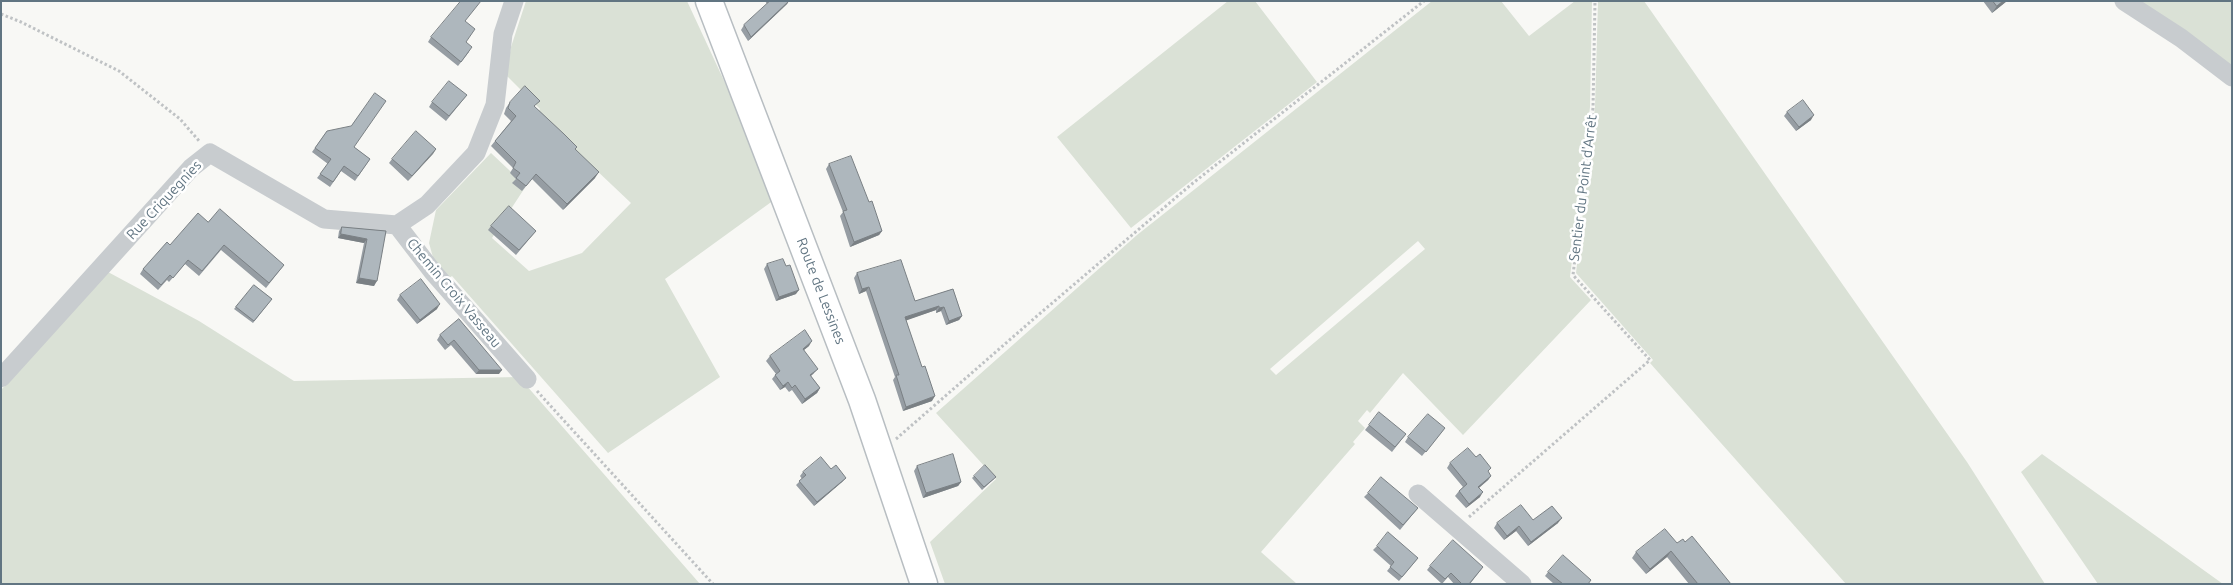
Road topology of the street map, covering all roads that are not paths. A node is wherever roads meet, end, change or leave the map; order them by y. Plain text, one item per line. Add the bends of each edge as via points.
1 (514, 1) edge
2 (709, 1) edge
3 (2124, 1) edge
4 (2232, 77) edge
5 (398, 225) junction
6 (1, 378) edge
7 (527, 379) road end
8 (1418, 494) dead end
9 (924, 584) edge
10 (1522, 584) edge

1 - 5 street, Chemin Croix Vasseau via 503,34 495,105 476,153 427,205
2 - 9 main road, Route de Lessines via 881,453
3 - 4 street
5 - 6 street, Rue Criquegnies via 324,219 210,153 191,168
5 - 7 street, Chemin Croix Vasseau via 433,272
8 - 10 street

